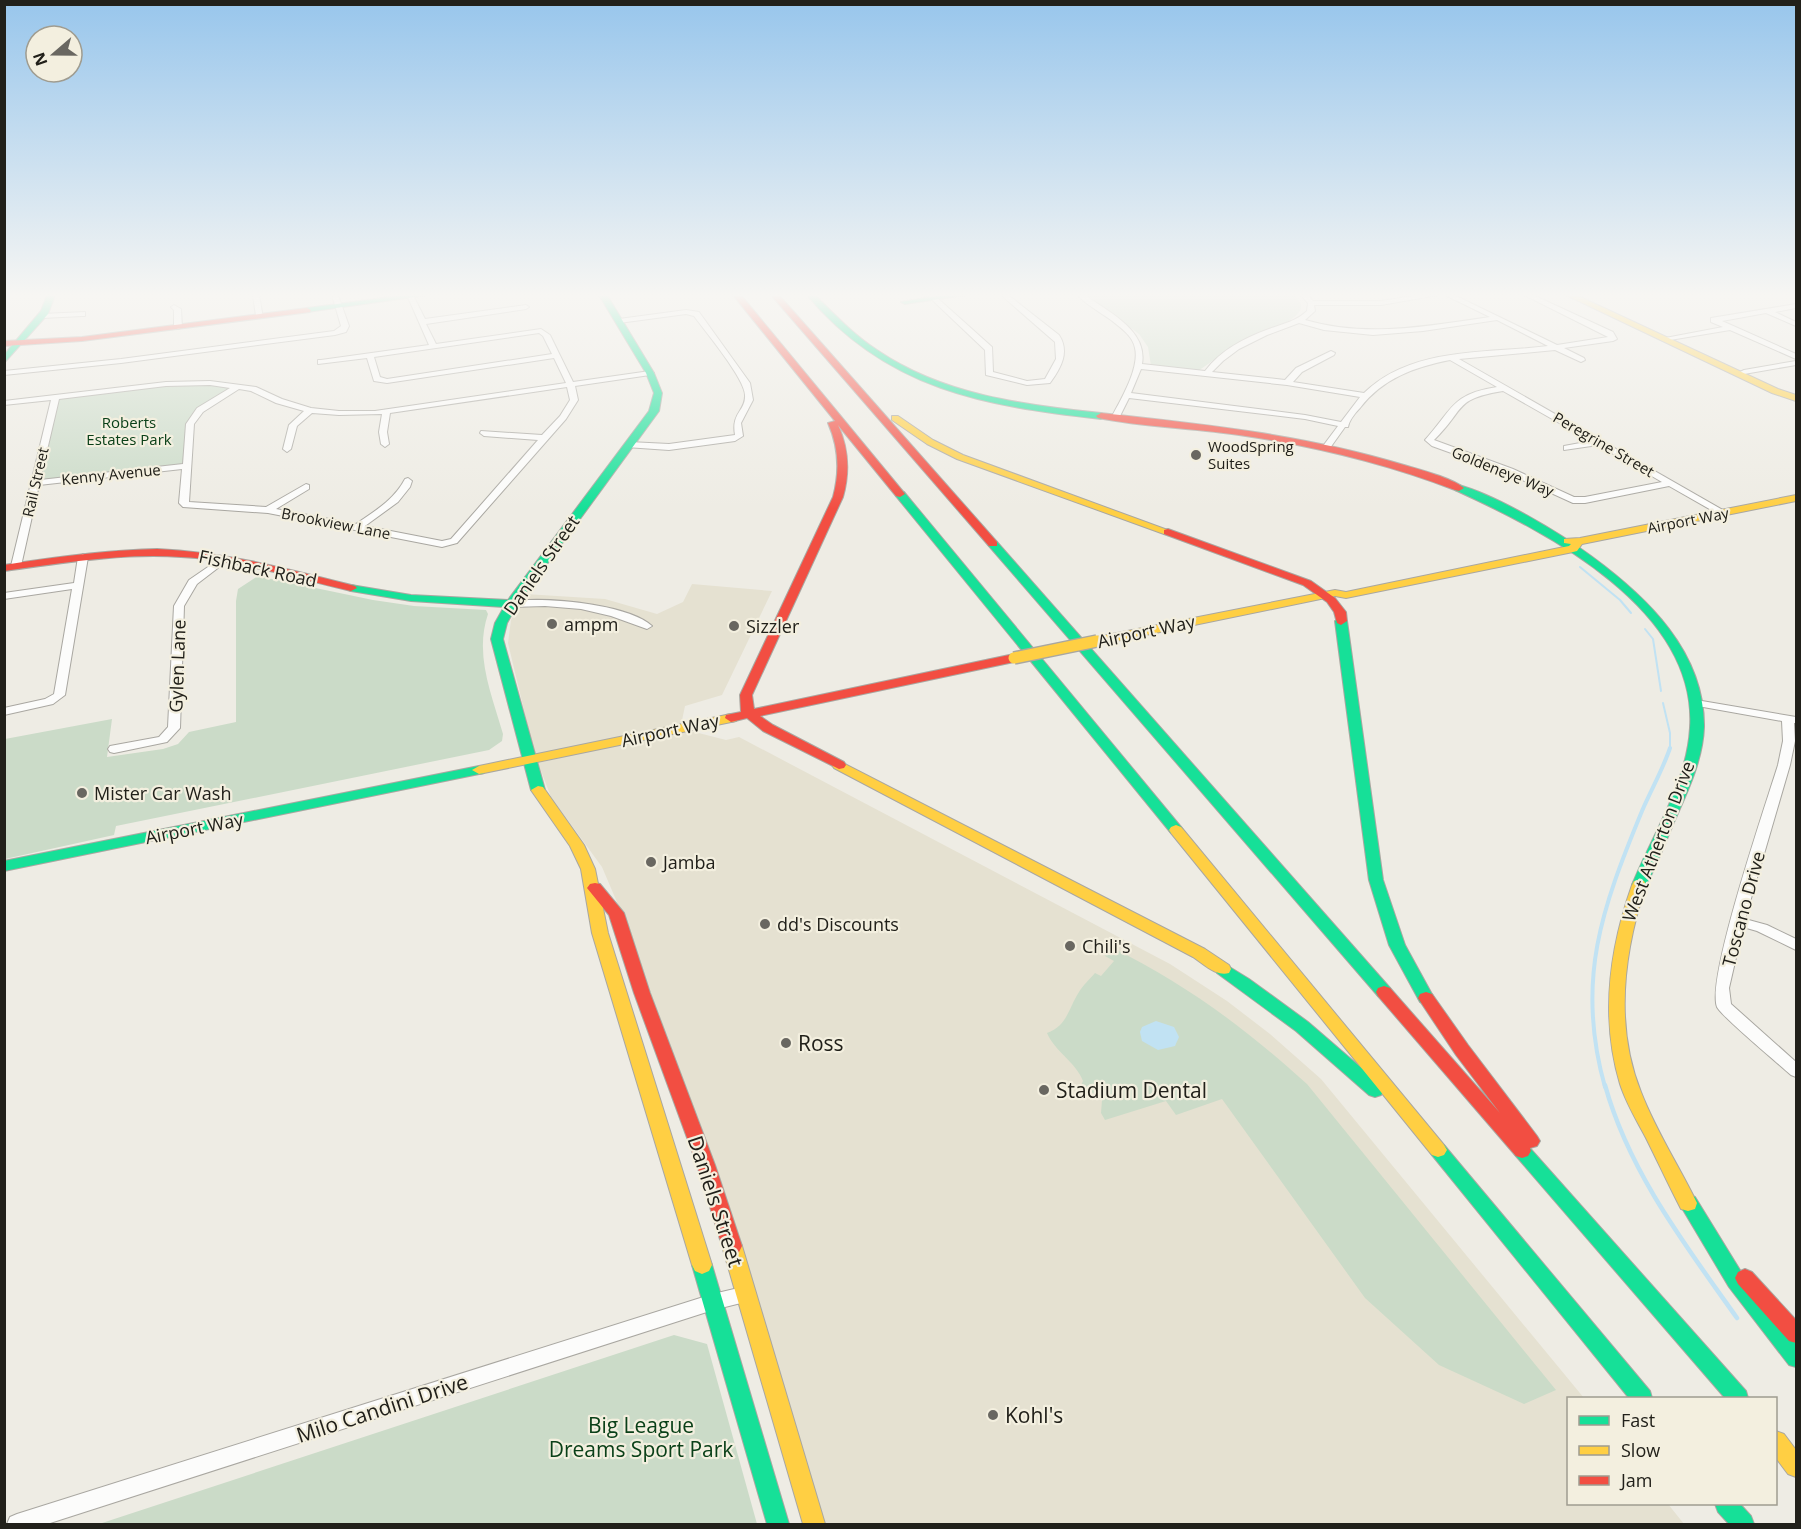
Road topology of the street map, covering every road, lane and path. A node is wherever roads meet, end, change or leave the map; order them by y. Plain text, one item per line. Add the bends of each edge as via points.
1 (69, 366) edge
2 (373, 366) edge
3 (483, 366) edge
4 (561, 366) edge
5 (647, 366) edge
6 (733, 366) edge
7 (795, 366) edge
8 (837, 366) edge
9 (896, 366) edge
10 (989, 366) edge
11 (1055, 366) edge
12 (1137, 366) edge
13 (1140, 366) edge
14 (1212, 366) edge
15 (1306, 366) edge
16 (1418, 366) edge
17 (1467, 366) edge
18 (1727, 366) edge
19 (1731, 366) edge
20 (1777, 366) edge
21 (650, 372) junction
22 (1744, 372) junction
23 (4, 373) edge
24 (1207, 374) junction
25 (845, 375) junction
26 (1287, 382) junction
27 (808, 383) junction
28 (570, 384) junction
29 (239, 386) junction
30 (1505, 388) junction
31 (1126, 395) junction
32 (1365, 395) junction
33 (55, 398) junction
34 (1795, 398) edge
35 (4, 404) edge
36 (310, 410) junction
37 (386, 412) junction
38 (1115, 418) junction
39 (1345, 425) junction
40 (484, 433) dead end
41 (544, 438) junction
42 (1599, 442) junction
43 (385, 444) dead end
44 (629, 445) junction
45 (1328, 446) junction
46 (1567, 447) dead end
47 (287, 449) dead end
48 (187, 466) junction
49 (408, 481) dead end
50 (35, 483) junction
51 (1671, 483) junction
52 (306, 487) dead end
53 (1797, 498) edge
54 (268, 510) junction
55 (1723, 513) junction
56 (358, 527) junction
57 (1558, 540) junction
58 (1576, 545) junction
59 (83, 557) junction
60 (225, 559) junction
61 (10, 567) edge
62 (79, 585) junction
63 (1330, 594) junction
64 (4, 596) edge
65 (511, 604) junction
66 (646, 626) dead end
67 (1696, 703) junction
68 (4, 712) edge
69 (748, 713) junction
70 (1792, 719) edge
71 (114, 749) dead end
72 (529, 760) junction
73 (4, 866) edge
74 (595, 888) junction
75 (1737, 921) junction
76 (1797, 945) edge
77 (1797, 1071) edge
78 (1485, 1205) junction
79 (1702, 1230) junction
80 (1603, 1243) junction
81 (747, 1294) junction
82 (713, 1302) junction
83 (1797, 1334) edge
84 (1797, 1358) edge
85 (1641, 1397) edge
86 (1737, 1397) edge
87 (1777, 1443) edge
88 (1797, 1466) edge
89 (1728, 1505) edge
90 (17, 1524) edge
91 (777, 1524) edge
92 (814, 1524) edge
93 (1743, 1524) edge

1 - 23 street
2 - 3 street via 381,381
4 - 28 street
5 - 21 main road, Daniels Street
6 - 44 street via 751,394 737,423 739,436 669,447
7 - 27 main road
8 - 25 main road
9 - 38 main road, West Atherton Drive via 921,381 994,402
10 - 11 street via 989,373 1001,378 1036,383 1049,379
12 - 31 street
13 - 24 street
14 - 24 street
15 - 26 street
16 - 32 street via 1377,385
17 - 30 street, Peregrine Street
18 - 34 main road
19 - 22 main road
20 - 22 street
21 - 28 street
21 - 44 main road, Daniels Street via 657,385 657,402
22 - 34 main road
24 - 26 street
25 - 63 main road via 916,434 960,457 1284,573
25 - 80 main road
26 - 32 street
27 - 69 main road via 839,436 844,451 844,478 746,695
27 - 78 main road
28 - 37 street
28 - 41 street via 574,400
29 - 33 street via 187,382
29 - 36 street
29 - 48 street via 194,416
30 - 42 street, Peregrine Street
30 - 51 street, Goldeneye Way via 1462,400 1429,440 1573,500
31 - 38 street
31 - 39 street
32 - 39 street
33 - 35 street
33 - 50 street, Rail Street
36 - 37 street
36 - 47 street via 293,425
37 - 43 street
38 - 45 main road, West Atherton Drive
39 - 45 street
40 - 41 street
41 - 56 street, Brookview Lane via 449,544
42 - 46 street
42 - 51 street, Peregrine Street
44 - 65 main road, Daniels Street
45 - 57 main road, West Atherton Drive via 1437,478 1501,506
48 - 50 street, Kenny Avenue
48 - 54 street, Brookview Lane via 186,505
49 - 56 street via 405,491
50 - 61 street, Rail Street
51 - 55 street, Peregrine Street
52 - 54 street
53 - 55 main road, Airport Way
54 - 56 street, Brookview Lane
55 - 58 main road, Airport Way
57 - 58 main road, West Atherton Drive
57 - 63 main road, Airport Way
58 - 63 main road, Airport Way via 1346,595
58 - 67 main road, West Atherton Drive via 1653,614 1683,660
59 - 60 main road, Fishback Road via 165,553
59 - 61 main road, Fishback Road
59 - 62 street
60 - 65 main road, Fishback Road via 404,598
60 - 71 street, Gylen Lane via 193,582 179,606 174,728 163,740
62 - 64 street
62 - 68 street via 59,695 49,702
63 - 69 main road, Airport Way, bridge
63 - 80 main road via 1340,612 1376,880 1401,953 1443,1024
65 - 66 street, Fishback Road via 614,613
65 - 72 main road, Daniels Street via 497,639
67 - 70 street
67 - 79 main road, West Atherton Drive via 1695,734 1687,769 1627,920 1616,996 1628,1081
69 - 72 main road, Airport Way
69 - 78 main road via 768,728 1141,921 1255,988 1369,1083
70 - 75 street, Toscano Drive via 1784,765
72 - 73 main road, Airport Way
72 - 74 main road, Daniels Street via 542,799 585,859
74 - 81 main road, Daniels Street via 616,913 706,1165
74 - 82 main road, Daniels Street via 600,933
75 - 76 street
75 - 77 street, Toscano Drive via 1722,988 1724,1006
78 - 85 main road
79 - 83 main road, West Atherton Drive
79 - 84 main road, West Atherton Drive via 1764,1321
80 - 86 main road
81 - 82 street, Milo Candini Drive
81 - 92 main road, Daniels Street
82 - 90 street, Milo Candini Drive
82 - 91 main road, Daniels Street
87 - 88 main road
89 - 93 main road

